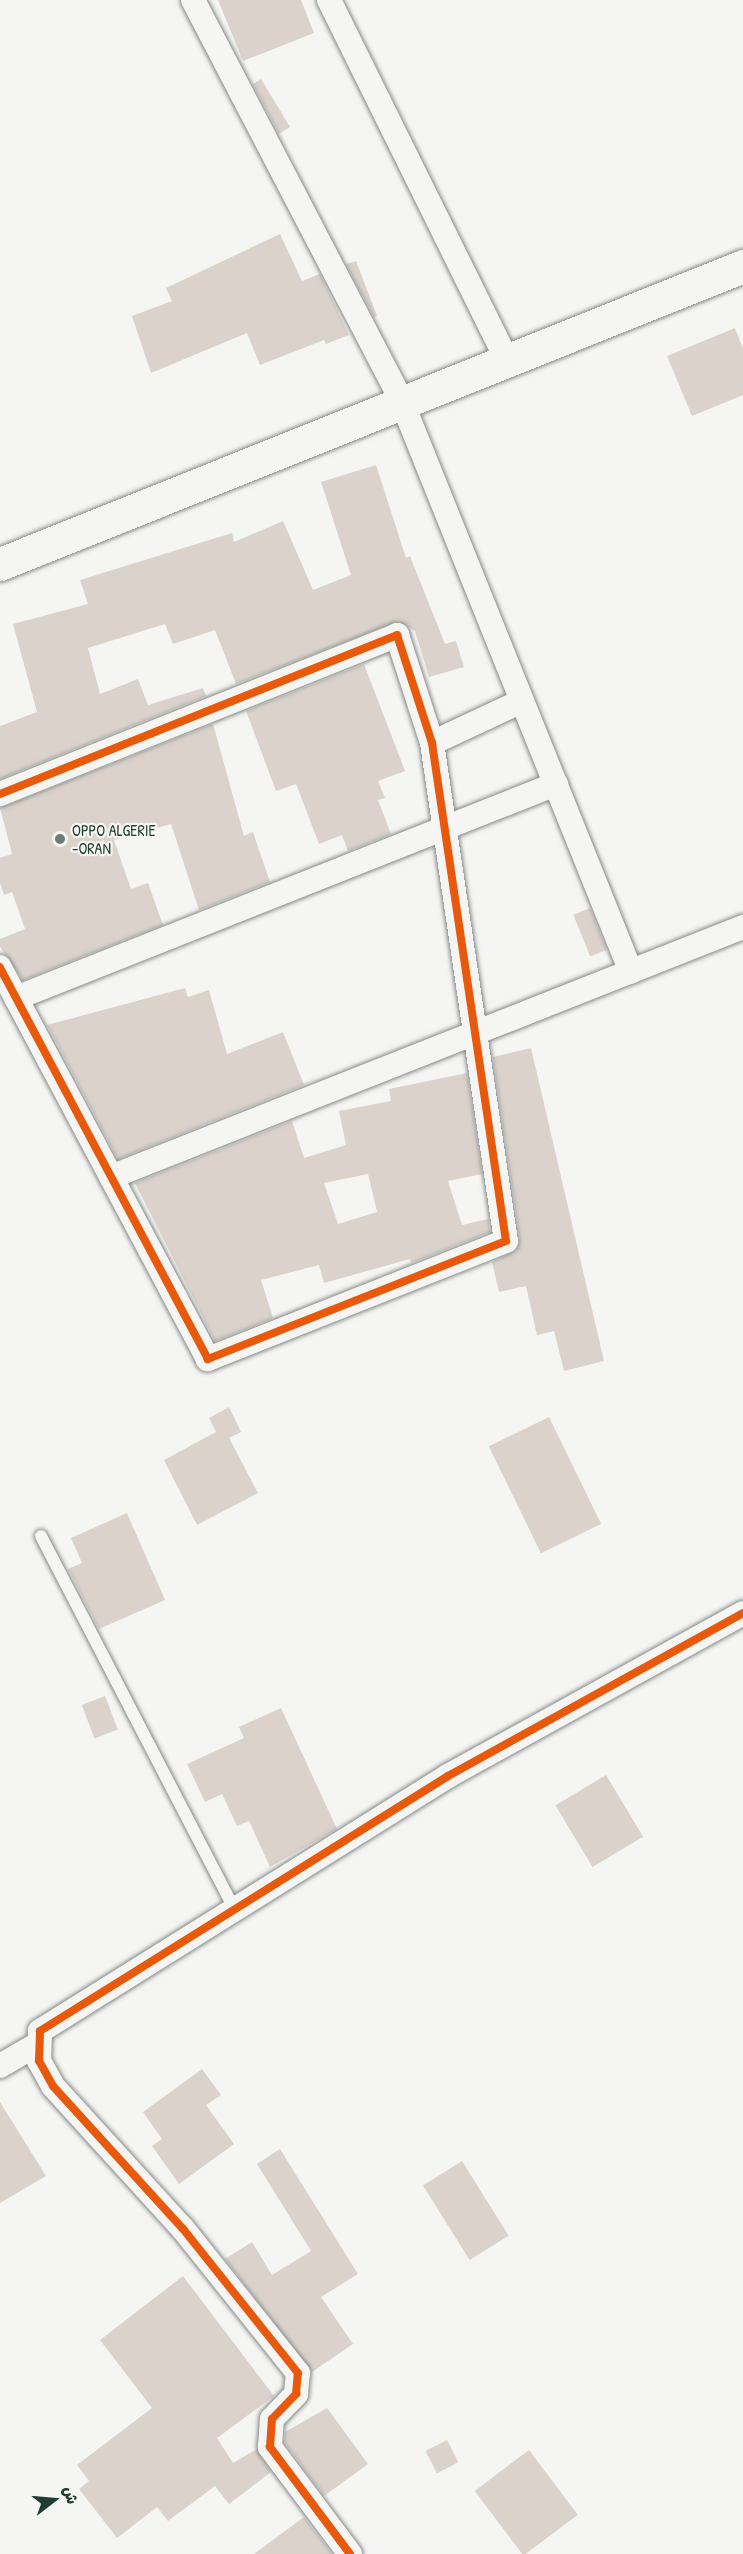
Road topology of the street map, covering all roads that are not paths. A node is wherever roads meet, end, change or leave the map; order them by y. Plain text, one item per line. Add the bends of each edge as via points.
1 (193, 0) edge
2 (330, 0) edge
3 (743, 266) edge
4 (507, 360) junction
5 (402, 402) junction
6 (0, 564) edge
7 (522, 700) junction
8 (432, 743) junction
9 (556, 784) junction
10 (0, 794) edge
11 (444, 828) junction
12 (743, 927) edge
13 (0, 967) edge
14 (631, 972) junction
15 (16, 998) junction
16 (475, 1034) junction
17 (111, 1177) junction
18 (41, 1536) dead end
19 (743, 1613) edge
20 (234, 1908) junction
21 (36, 2045) junction
22 (0, 2066) edge
23 (350, 2554) edge

1 - 5 street
2 - 4 street
3 - 4 main road
4 - 5 main road
5 - 6 main road
5 - 7 street
7 - 8 street
7 - 9 street
8 - 10 street via 397,635
8 - 11 street
9 - 11 street
9 - 14 street
11 - 15 street
11 - 16 street
12 - 14 street
13 - 15 street
14 - 16 street
15 - 17 street
16 - 17 street
16 - 17 street via 506,1241 208,1359
18 - 20 lane
19 - 20 street via 448,1776
20 - 21 street via 69,2009 40,2031
21 - 22 street
21 - 23 street via 53,2086 183,2229 298,2373 296,2394 272,2419 270,2447

